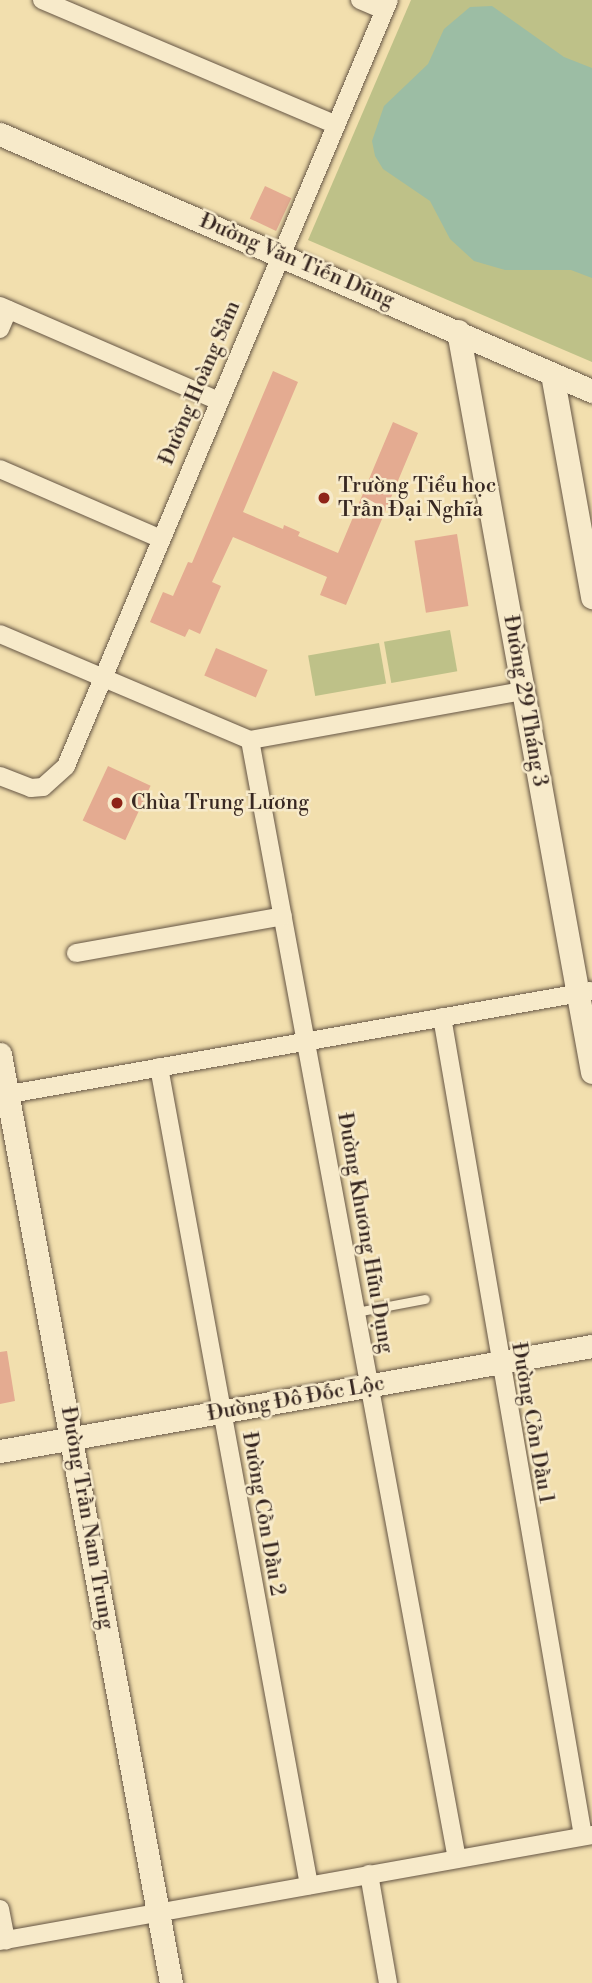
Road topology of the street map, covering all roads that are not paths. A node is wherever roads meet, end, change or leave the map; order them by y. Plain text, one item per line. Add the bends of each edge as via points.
1 (42, 0) edge
2 (360, 0) edge
3 (387, 5) edge
4 (334, 124) junction
5 (0, 134) edge
6 (279, 253) junction
7 (4, 308) edge
8 (0, 329) edge
9 (458, 331) junction
10 (552, 374) junction
11 (592, 391) edge
12 (216, 400) junction
13 (0, 469) edge
14 (159, 538) junction
15 (592, 597) edge
16 (0, 634) edge
17 (102, 676) junction
18 (523, 691) junction
19 (250, 740) junction
20 (0, 776) edge
21 (283, 916) junction
22 (76, 953) dead end
23 (585, 992) edge
24 (442, 1017) junction
25 (307, 1041) junction
26 (0, 1054) edge
27 (159, 1067) junction
28 (592, 1072) edge
29 (10, 1094) junction
30 (425, 1299) dead end
31 (356, 1312) junction
32 (592, 1346) edge
33 (498, 1363) junction
34 (369, 1386) junction
35 (222, 1412) junction
36 (73, 1438) junction
37 (0, 1451) edge
38 (587, 1835) edge
39 (457, 1859) junction
40 (369, 1874) junction
41 (309, 1885) junction
42 (0, 1909) edge
43 (159, 1912) junction
44 (3, 1940) edge
45 (171, 1983) edge
46 (388, 1983) edge

1 - 4 street
2 - 3 street
3 - 4 street, Đường Hoàng Sâm
4 - 6 street, Đường Hoàng Sâm
5 - 6 street, Đường Văn Tiến Dũng
6 - 9 street, Đường Văn Tiến Dũng
6 - 12 street, Đường Hoàng Sâm
7 - 8 street
7 - 12 street
9 - 10 street, Đường Văn Tiến Dũng
9 - 18 street, Đường 29 Tháng 3
10 - 11 street, Đường Văn Tiến Dũng
10 - 15 street
12 - 14 street, Đường Hoàng Sâm
13 - 14 street
14 - 17 street, Đường Hoàng Sâm
16 - 17 street
17 - 19 street
17 - 20 street, Đường Hoàng Sâm via 70,757 53,783 31,788
18 - 19 street
18 - 23 street, Đường 29 Tháng 3
19 - 21 street, Đường Khương Hữu Dụng
21 - 22 street
21 - 25 street, Đường Khương Hữu Dụng
23 - 24 street
23 - 28 street, Đường 29 Tháng 3
24 - 25 street
24 - 33 street, Đường Cồn Dầu 1
25 - 27 street
25 - 31 street, Đường Khương Hữu Dụng
26 - 29 street, Đường Trần Nam Trung
27 - 29 street
27 - 35 street, Đường Cồn Dầu 2
29 - 36 street, Đường Trần Nam Trung
30 - 31 lane
31 - 34 street, Đường Khương Hữu Dụng
32 - 33 street, Đường Đô Đốc Lộc
33 - 34 street, Đường Đô Đốc Lộc
33 - 38 street, Đường Cồn Dầu 1
34 - 35 street, Đường Đô Đốc Lộc
34 - 39 street, Đường Khương Hữu Dụng
35 - 36 street, Đường Đô Đốc Lộc
35 - 41 street, Đường Cồn Dầu 2
36 - 37 street, Đường Đô Đốc Lộc
36 - 43 street, Đường Trần Nam Trung
38 - 39 street
39 - 40 street
40 - 41 street
40 - 46 street
41 - 43 street
42 - 44 street
43 - 44 street
43 - 45 street, Đường Trần Nam Trung

